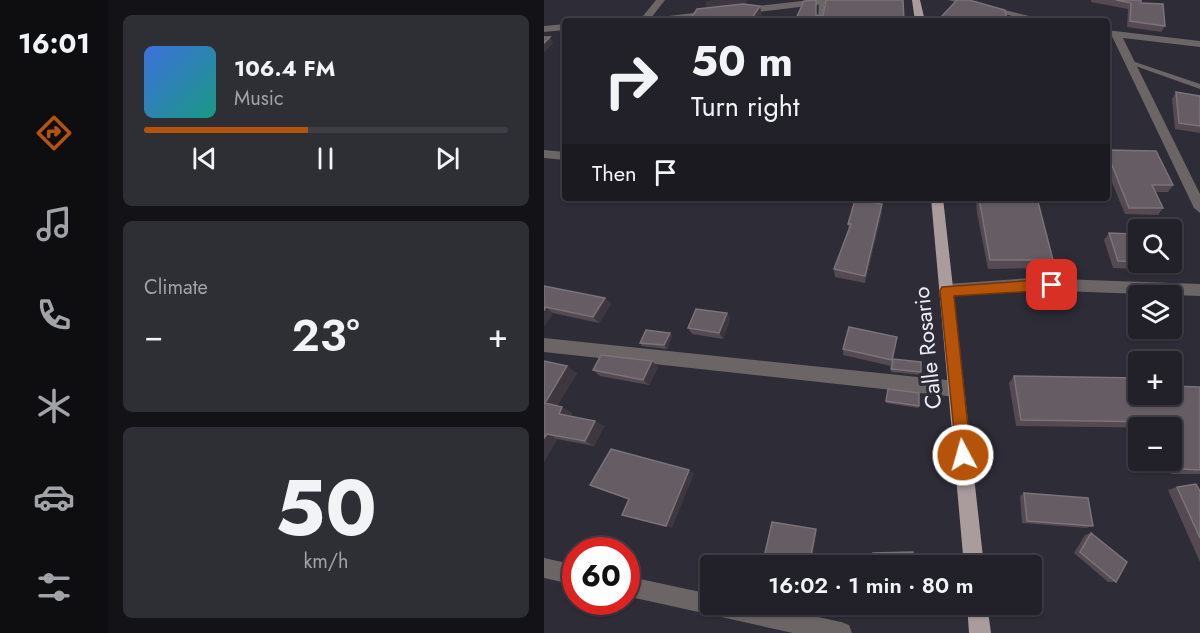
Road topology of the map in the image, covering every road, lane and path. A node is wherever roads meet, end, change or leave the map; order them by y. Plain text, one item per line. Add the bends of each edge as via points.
1 (661, 0) edge
2 (833, 0) edge
3 (916, 0) edge
4 (821, 1) edge
5 (958, 1) edge
6 (729, 12) edge
7 (718, 14) edge
8 (647, 18) edge
9 (676, 18) edge
10 (821, 18) edge
11 (919, 18) edge
12 (1031, 18) edge
13 (562, 27) edge
14 (544, 28) edge
15 (1111, 33) edge
16 (1200, 44) edge
17 (1129, 62) junction
18 (1200, 87) edge
19 (544, 154) edge
20 (562, 156) edge
21 (937, 201) edge
22 (1200, 208) edge
23 (1200, 290) edge
24 (946, 291) junction
25 (544, 345) edge
26 (956, 389) junction
27 (973, 555) edge
28 (544, 568) edge
29 (562, 572) edge
30 (640, 589) edge
31 (979, 615) edge
32 (841, 633) edge
33 (980, 633) edge

1 - 8 street
2 - 4 street
3 - 11 main road
4 - 6 street
4 - 10 lane
5 - 12 street
7 - 9 street
13 - 14 street
15 - 16 street
15 - 17 street
17 - 18 lane
17 - 22 street
19 - 20 street
21 - 24 main road, Calle Rosario
23 - 24 street via 1031,284
24 - 26 main road, Calle Rosario
25 - 26 street
26 - 27 main road, Calle Rosario
28 - 29 street
30 - 32 street
31 - 33 main road

